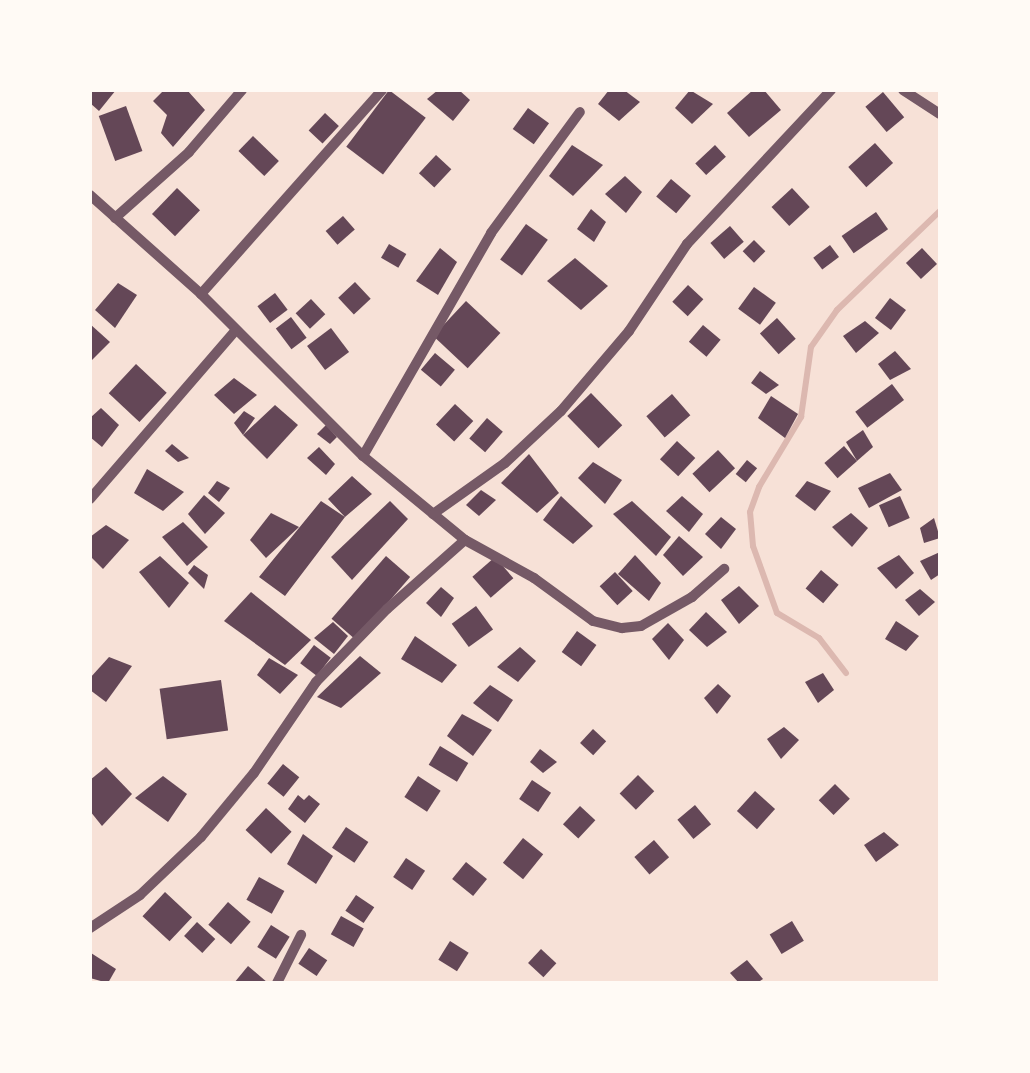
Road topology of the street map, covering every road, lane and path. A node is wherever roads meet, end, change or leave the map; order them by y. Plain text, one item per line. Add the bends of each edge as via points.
1 (242, 90) edge
2 (382, 90) edge
3 (832, 90) edge
4 (903, 90) edge
5 (580, 112) dead end
6 (940, 114) edge
7 (90, 195) edge
8 (115, 218) junction
9 (201, 294) junction
10 (234, 332) junction
11 (363, 456) junction
12 (90, 500) edge
13 (433, 514) junction
14 (465, 540) junction
15 (724, 568) dead end
16 (90, 928) edge
17 (301, 934) dead end
18 (277, 983) edge

1 - 8 street via 188,152
2 - 9 street
3 - 13 street via 687,244 629,331 561,411
4 - 6 street
5 - 11 street via 491,233
7 - 8 street
8 - 9 street
9 - 10 street
10 - 11 street
10 - 12 street
11 - 13 street
13 - 14 street
14 - 15 street via 593,620 622,628 661,616
14 - 16 street via 316,682 201,838 140,895
17 - 18 street

